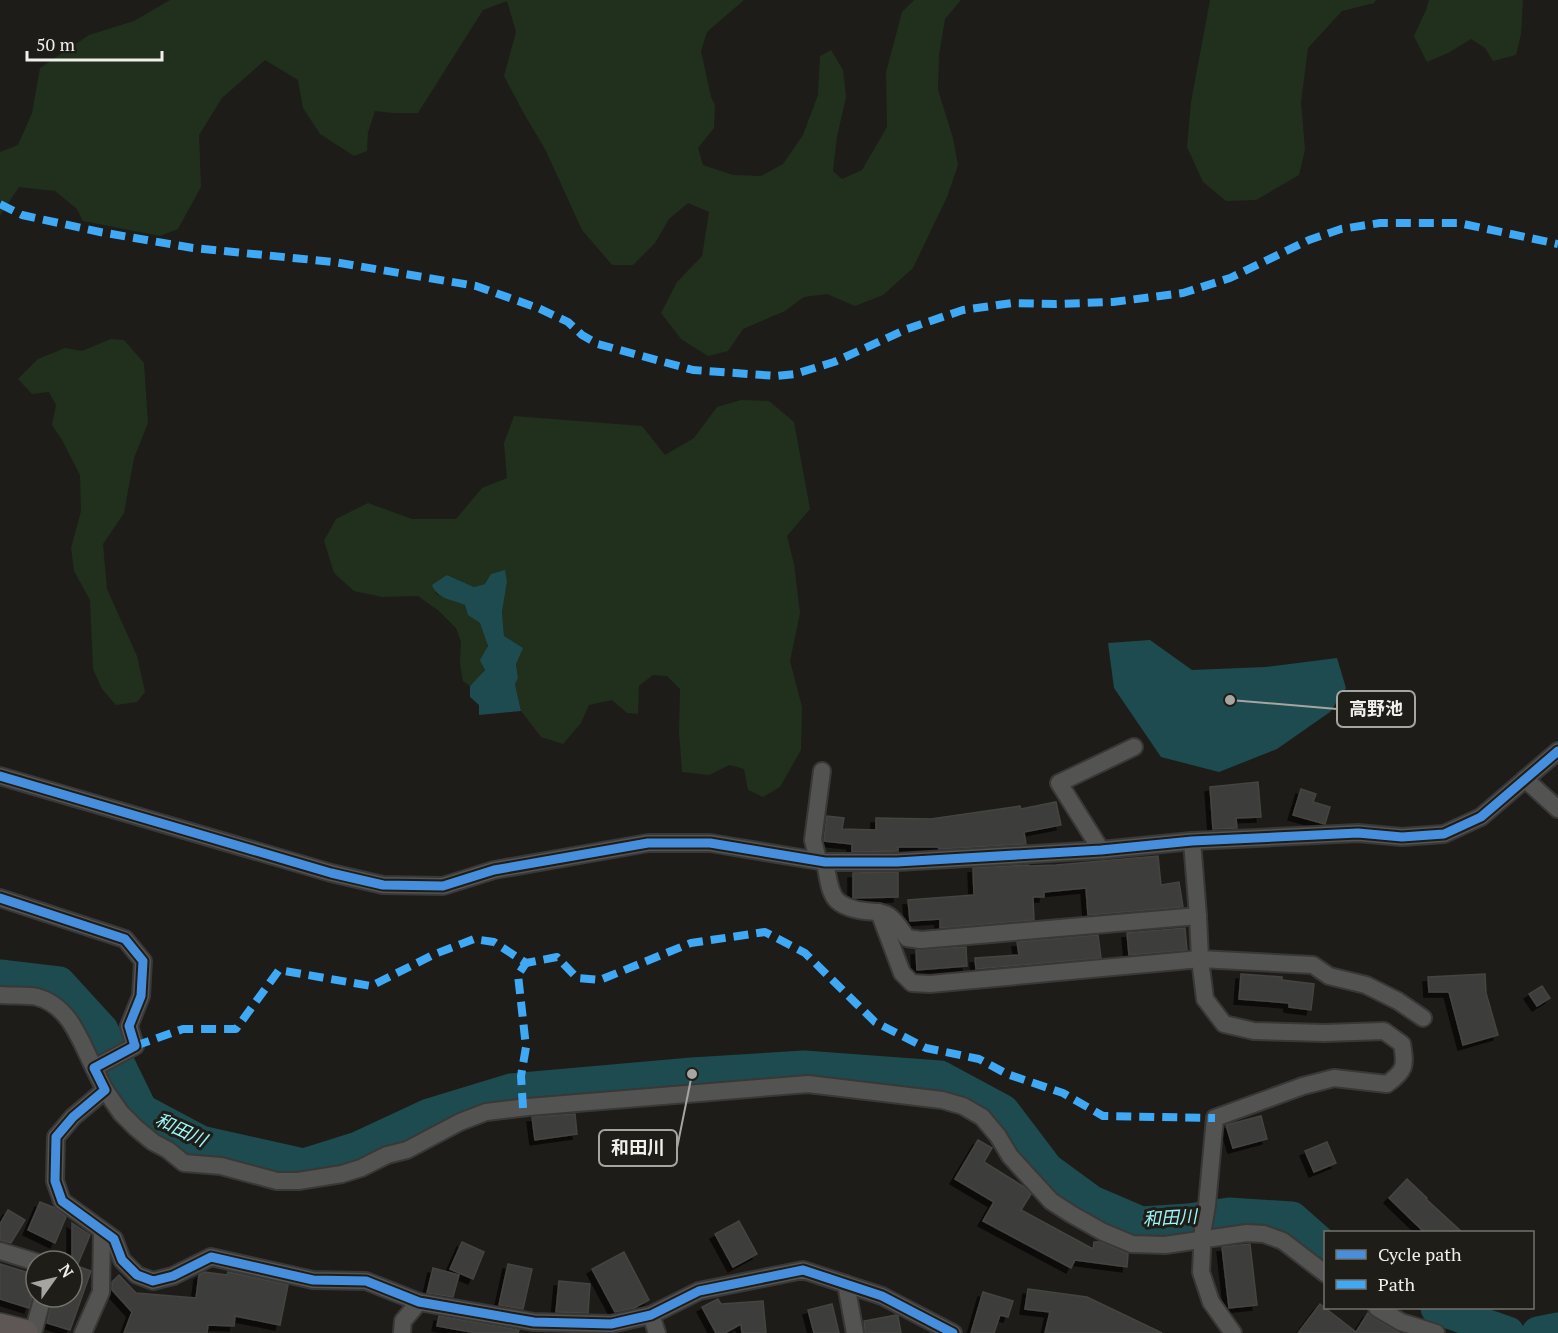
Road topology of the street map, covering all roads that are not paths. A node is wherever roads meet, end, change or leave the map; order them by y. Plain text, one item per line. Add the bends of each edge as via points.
1 (1134, 747) dead end
2 (1558, 751) edge
3 (822, 771) dead end
4 (0, 776) edge
5 (1525, 779) junction
6 (1558, 809) edge
7 (1192, 841) junction
8 (1101, 850) junction
9 (822, 861) junction
10 (0, 898) edge
11 (879, 912) junction
12 (1198, 916) junction
13 (1200, 959) junction
14 (0, 995) edge
15 (1423, 1018) dead end
16 (94, 1068) junction
17 (105, 1090) junction
18 (102, 1231) junction
19 (1203, 1234) junction
20 (0, 1251) edge
21 (24, 1258) edge
22 (1324, 1272) edge
23 (846, 1284) junction
24 (419, 1302) junction
25 (40, 1309) edge
26 (1379, 1309) edge
27 (651, 1315) junction
28 (0, 1327) edge
29 (24, 1333) edge
30 (33, 1333) edge
31 (82, 1333) edge
32 (402, 1333) edge
33 (657, 1333) edge
34 (855, 1333) edge
35 (953, 1333) edge
36 (1233, 1333) edge
37 (1436, 1333) edge

1 - 8 street via 1059,783
2 - 5 street
3 - 9 street via 813,840
4 - 9 street via 383,885 443,886 494,870 648,843 710,843
5 - 6 street
5 - 7 street via 1481,817 1444,834 1402,837 1358,833
7 - 8 street
7 - 12 street
8 - 9 street via 897,862
9 - 11 street via 837,901 846,907
10 - 16 street via 125,939 143,961 141,996 129,1026 135,1046
11 - 12 street via 888,915 907,938 921,940
11 - 13 street via 902,973 912,983
12 - 13 street
13 - 15 street via 1313,965 1329,976 1366,985
13 - 19 street via 1205,999 1224,1024 1254,1030 1384,1031 1402,1044 1405,1061 1398,1076 1387,1084 1334,1078 1215,1118
14 - 16 street via 36,996 56,1005 68,1016
16 - 17 street
17 - 18 street via 56,1137 55,1181 62,1201
17 - 19 street via 136,1128 184,1163 221,1166 277,1181 319,1178 361,1168 486,1112 808,1084 942,1100 982,1117 1051,1201 1103,1232 1132,1244 1165,1245
18 - 24 street via 114,1239 122,1260 137,1275 153,1281 173,1276 211,1257 313,1280 366,1281
18 - 31 street via 102,1292
19 - 22 street via 1264,1234 1283,1241
19 - 36 street via 1201,1272 1210,1302
20 - 21 street
23 - 27 street via 803,1270 699,1291
23 - 34 street
23 - 35 street via 882,1296
24 - 27 street via 534,1322 611,1324
24 - 32 street via 403,1322
25 - 30 street
26 - 37 street via 1401,1322
27 - 33 street
28 - 29 main road

